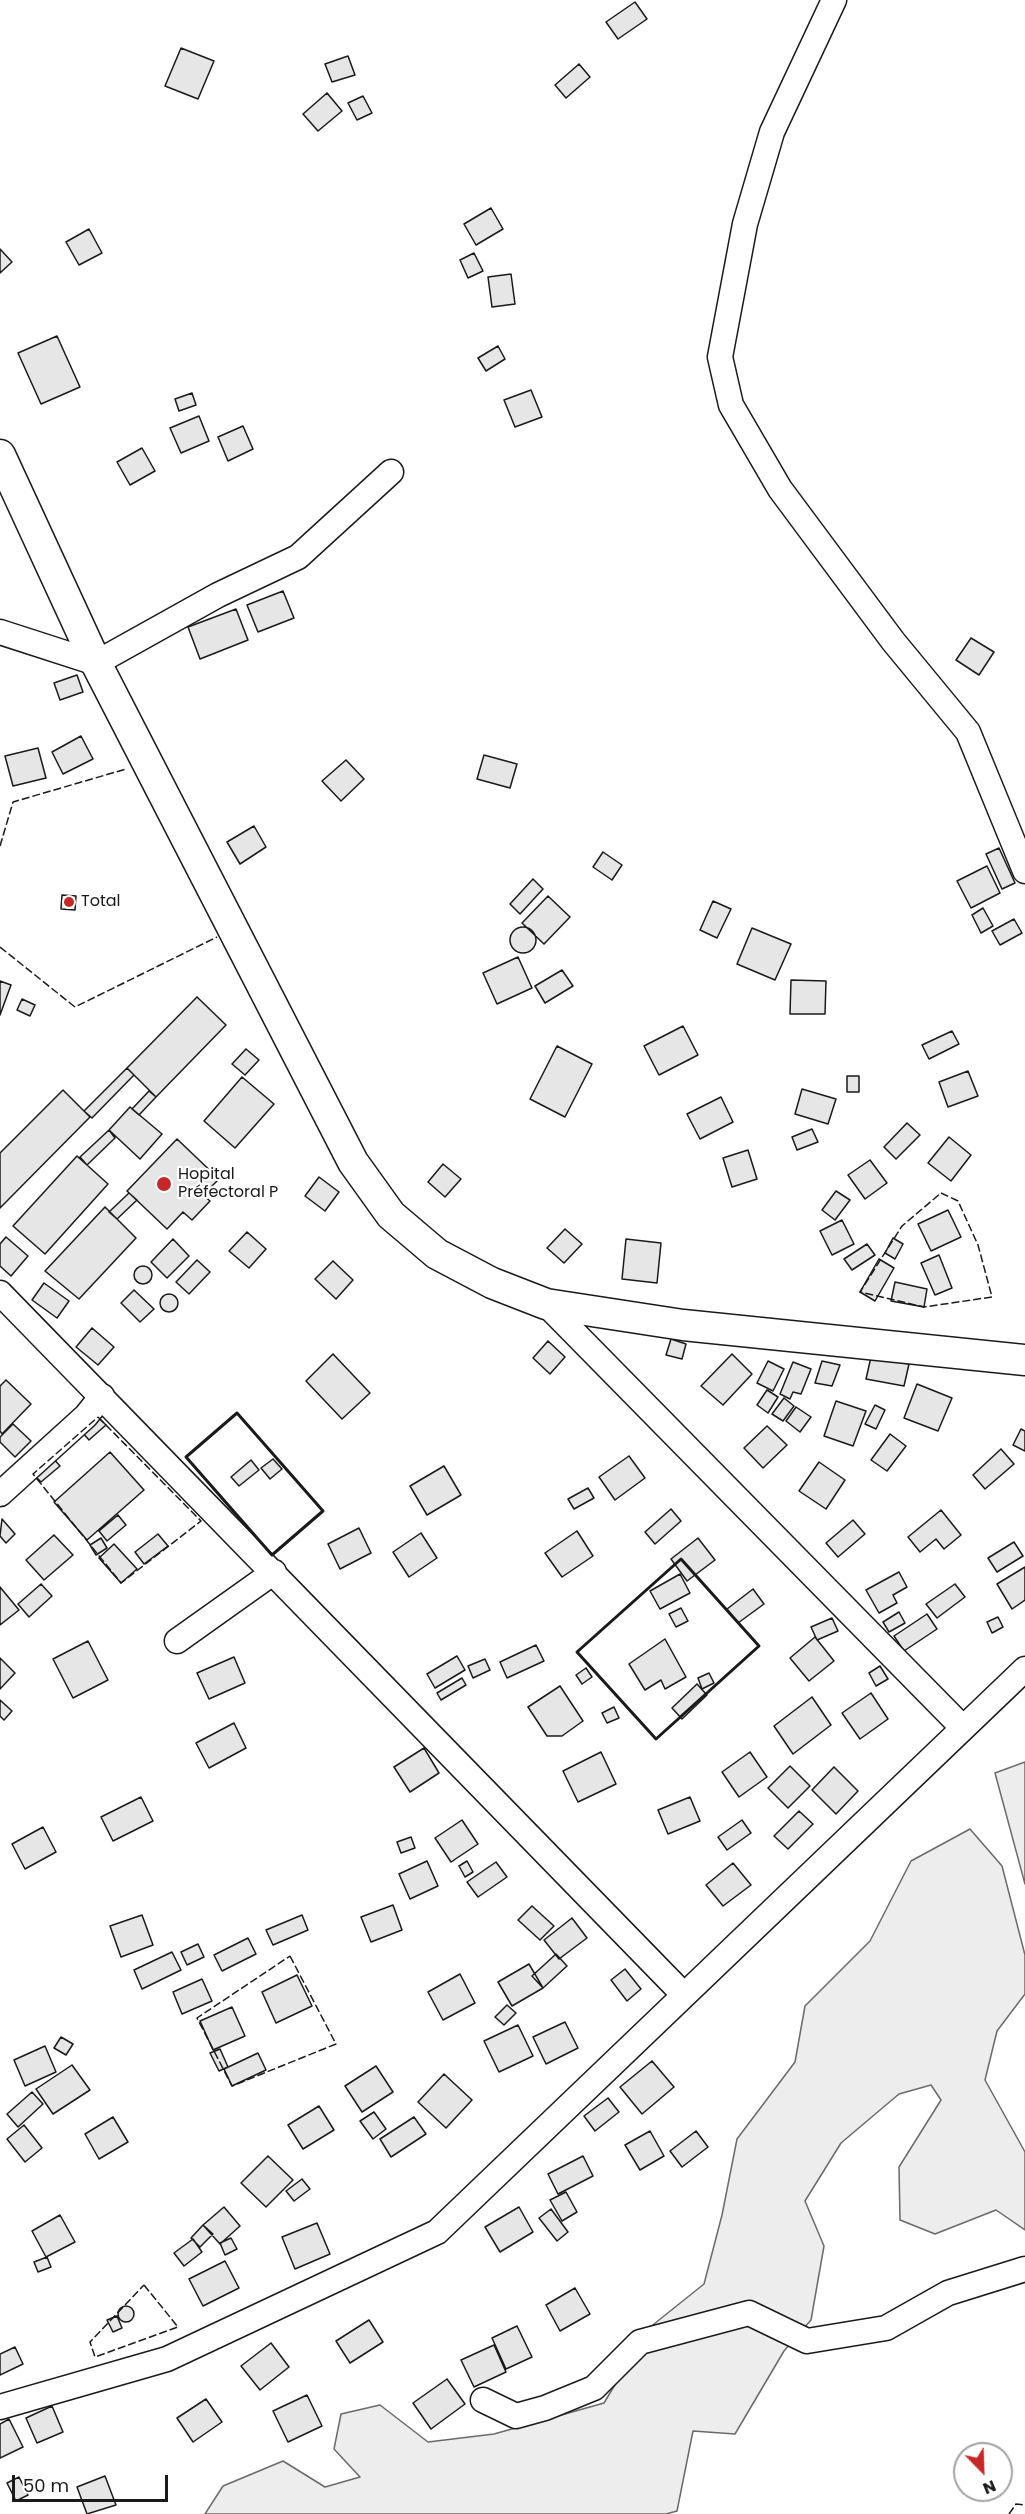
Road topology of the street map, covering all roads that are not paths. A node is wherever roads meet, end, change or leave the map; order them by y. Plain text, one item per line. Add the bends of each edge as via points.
1 (834, 0) edge
2 (0, 455) edge
3 (391, 472) dead end
4 (0, 632) edge
5 (96, 663) junction
6 (1025, 871) edge
7 (0, 1293) edge
8 (546, 1304) junction
9 (1025, 1360) edge
10 (102, 1396) junction
11 (0, 1494) edge
12 (274, 1572) junction
13 (177, 1641) dead end
14 (1025, 1669) edge
15 (963, 1728) junction
16 (684, 1995) junction
17 (1025, 2269) edge
18 (483, 2400) dead end
19 (0, 2407) edge

1 - 6 street via 772,132 746,224 720,357 731,405 780,489 893,641 968,732
2 - 5 main road
3 - 5 street via 298,557 218,595
4 - 5 street
5 - 8 main road via 353,1162 391,1215 437,1254 492,1283
7 - 10 street
8 - 9 main road via 683,1325
8 - 15 street
10 - 11 street via 86,1416
10 - 12 street
12 - 13 street
12 - 16 street
14 - 15 street
15 - 16 street
16 - 19 street via 437,2232 167,2359
17 - 18 street via 948,2293 886,2328 807,2341 749,2313 640,2342 594,2388 545,2408 516,2416

